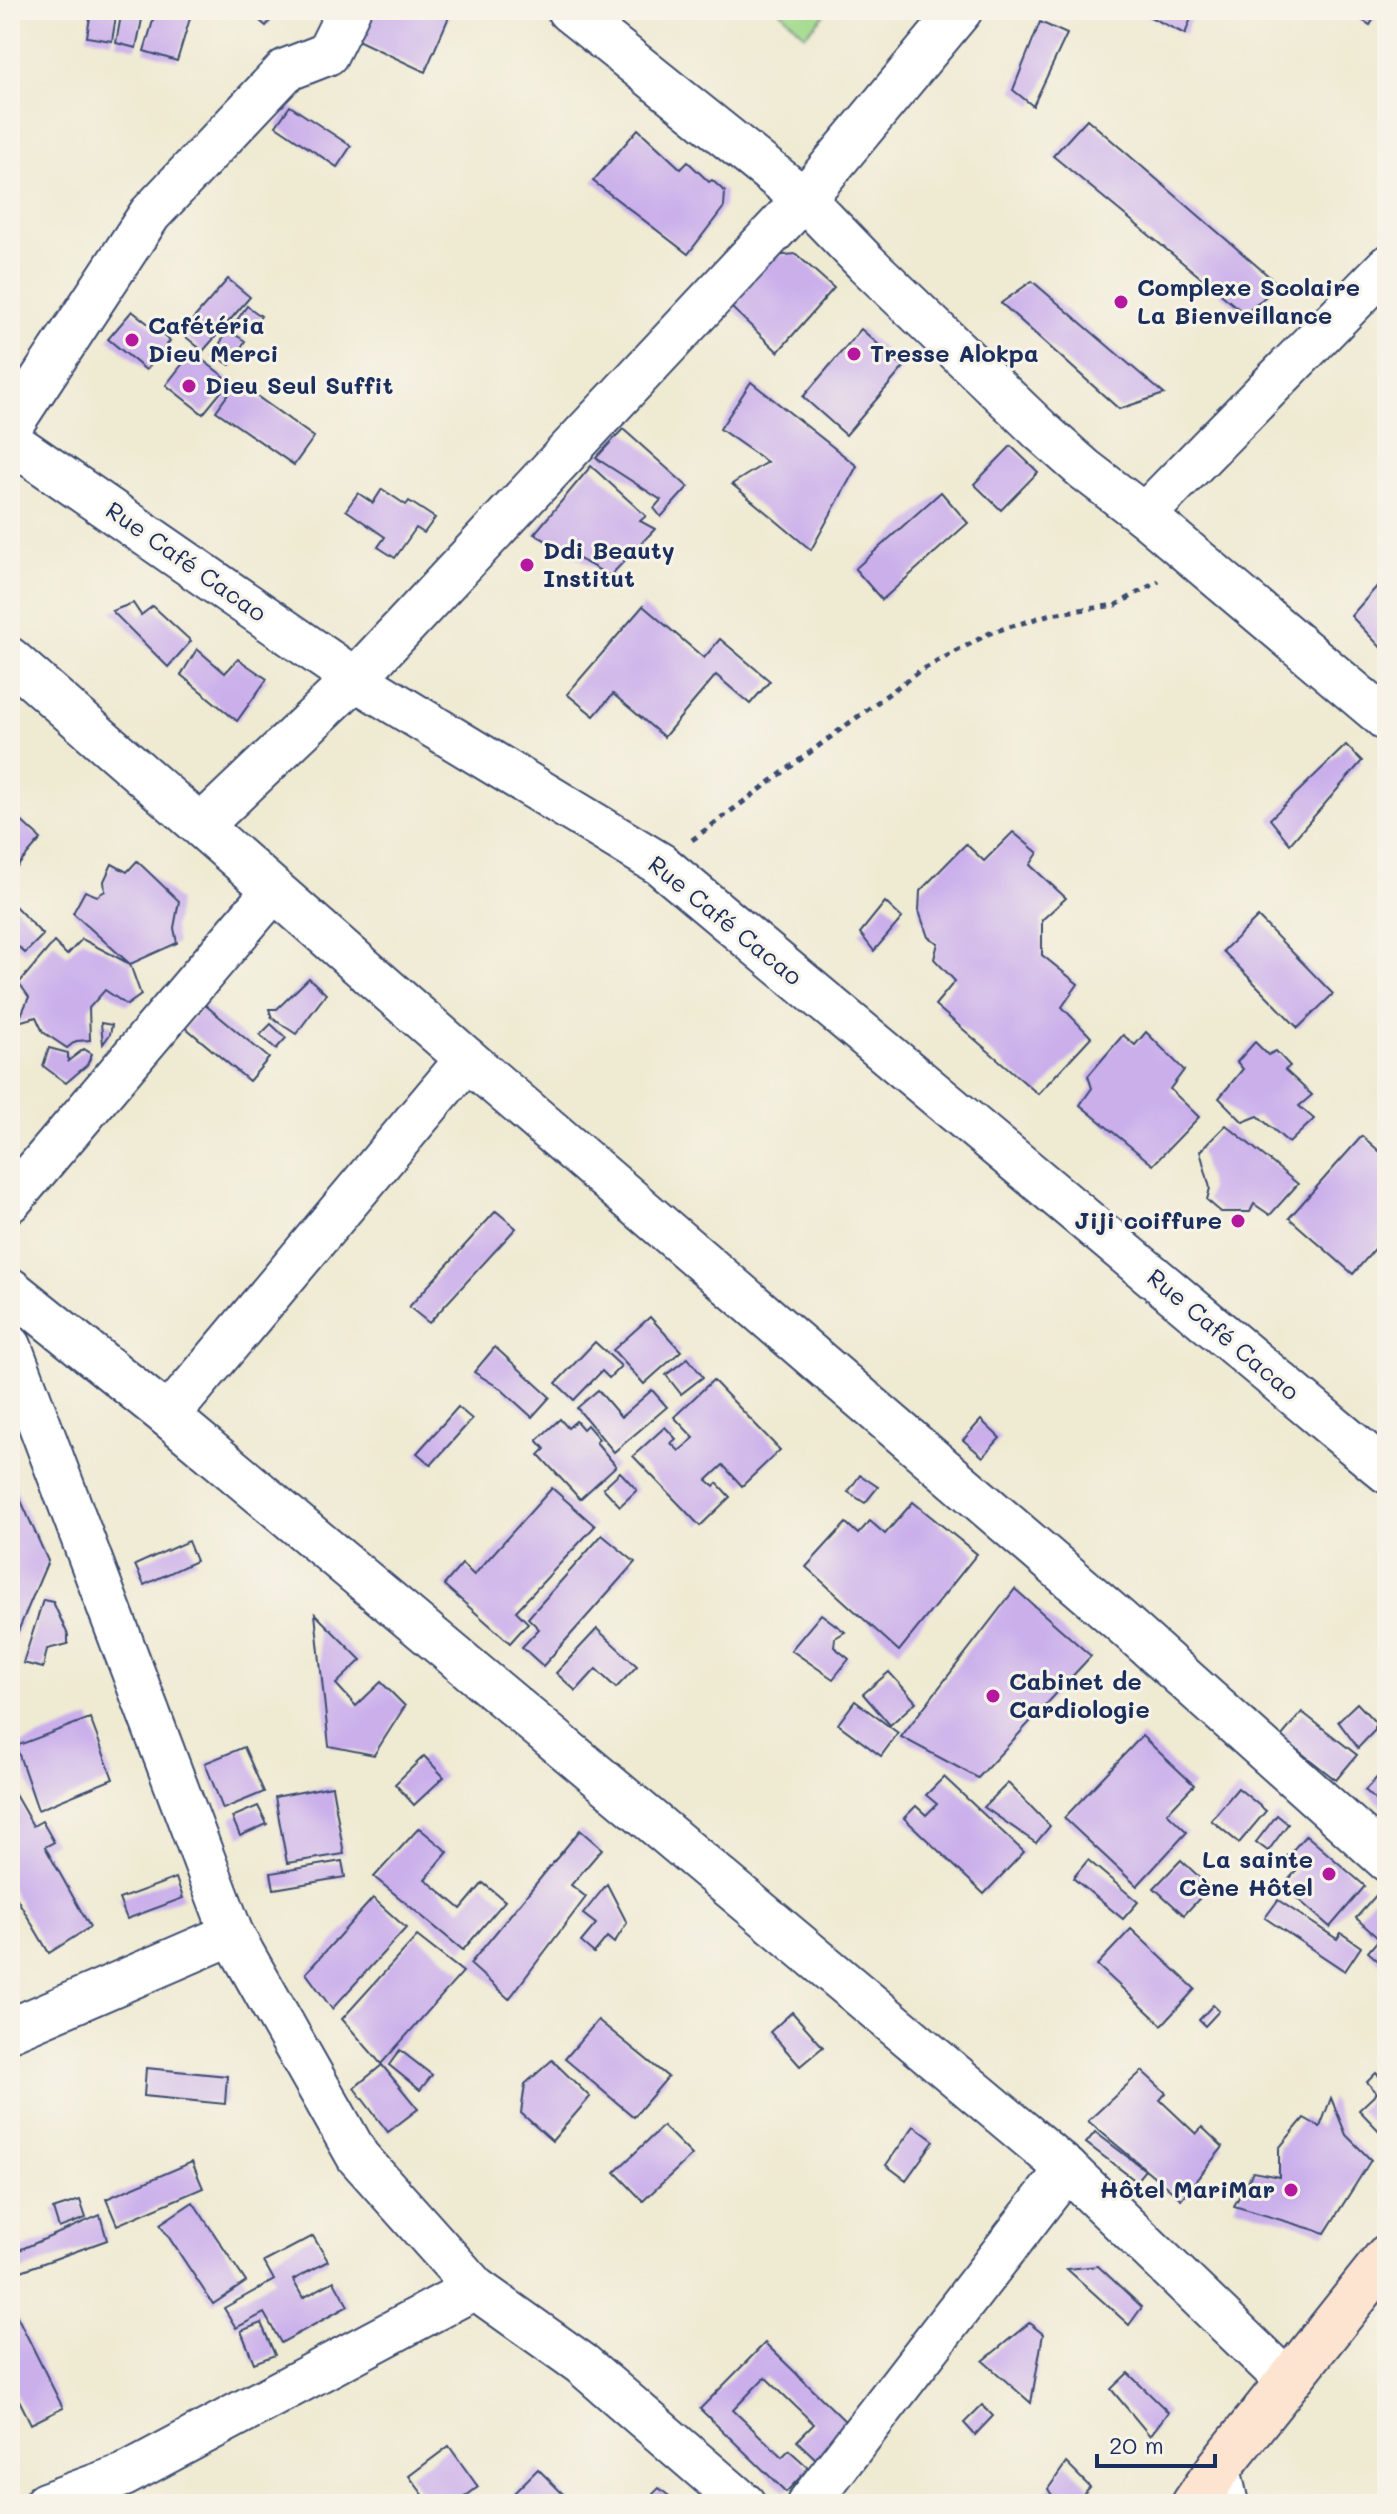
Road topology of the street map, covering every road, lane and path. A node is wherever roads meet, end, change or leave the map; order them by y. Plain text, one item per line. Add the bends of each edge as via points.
1 (349, 10) edge
2 (568, 10) edge
3 (961, 10) edge
4 (804, 199) junction
5 (1387, 267) edge
6 (10, 427) edge
7 (10, 441) edge
8 (1144, 515) junction
9 (1192, 555) junction
10 (10, 659) edge
11 (355, 679) junction
12 (1387, 720) edge
13 (202, 825) junction
14 (660, 864) junction
15 (273, 891) junction
16 (467, 1059) junction
17 (10, 1201) edge
18 (10, 1289) edge
19 (10, 1346) edge
20 (168, 1416) junction
21 (1387, 1472) edge
22 (1387, 1860) edge
23 (232, 1934) junction
24 (10, 2030) edge
25 (1067, 2169) junction
26 (1387, 2257) edge
27 (475, 2288) junction
28 (1287, 2381) junction
29 (1223, 2486) edge
30 (130, 2489) edge
31 (45, 2504) edge
32 (744, 2504) edge
33 (808, 2504) edge
34 (1194, 2504) edge

1 - 6 street via 327,54 286,70 150,214
2 - 4 street
3 - 4 street
4 - 8 street via 1040,430
4 - 11 street
5 - 8 street
7 - 11 street, Rue Café Cacao
8 - 9 street
9 - 12 street
9 - 14 path via 1152,588 1116,605 1051,614 990,633 918,672
10 - 13 street
11 - 13 street
11 - 14 street, Rue Café Cacao
13 - 15 street
14 - 21 street, Rue Café Cacao
15 - 16 street
15 - 17 street
16 - 20 street
16 - 22 street via 1119,1620
18 - 20 street
19 - 23 street
20 - 25 street
23 - 24 street
23 - 27 street via 358,2157
25 - 28 street
25 - 33 street
26 - 28 street
27 - 30 street
27 - 32 street via 582,2364
28 - 29 street
29 - 34 street
30 - 31 street

